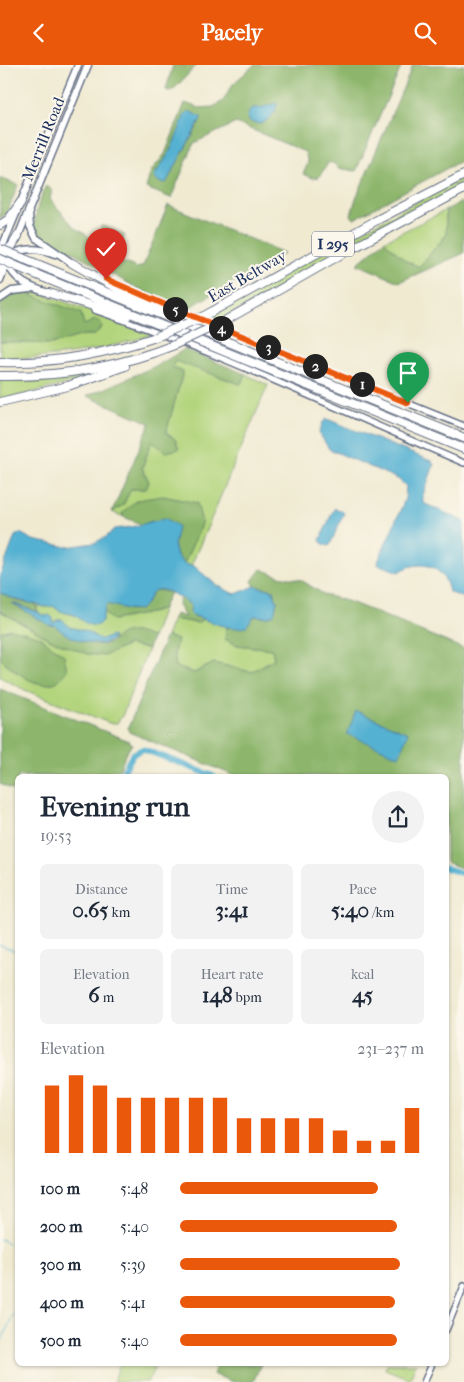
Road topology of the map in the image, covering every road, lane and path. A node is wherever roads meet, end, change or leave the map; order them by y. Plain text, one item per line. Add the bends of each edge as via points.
1 (78, 65) edge
2 (88, 65) edge
3 (60, 107) junction
4 (44, 147) junction
5 (52, 154) junction
6 (464, 175) edge
7 (464, 189) edge
8 (21, 202) junction
9 (32, 202) junction
10 (0, 225) edge
11 (18, 236) junction
12 (3, 255) edge
13 (63, 257) junction
14 (72, 263) junction
15 (0, 273) edge
16 (0, 280) edge
17 (34, 289) junction
18 (49, 293) junction
19 (0, 299) edge
20 (152, 322) junction
21 (213, 335) junction
22 (165, 348) junction
23 (0, 362) edge
24 (0, 376) edge
25 (356, 394) junction
26 (0, 402) edge
27 (464, 426) edge
28 (464, 433) edge
29 (464, 438) edge
30 (464, 449) edge
31 (464, 463) edge
32 (464, 1285) edge
33 (449, 1322) edge
34 (431, 1366) edge
35 (424, 1382) edge

1 - 3 main road, Merrill Road
2 - 5 main road, Merrill Road
3 - 4 main road, Merrill Road
3 - 5 main road via 49,141
4 - 8 main road, Merrill Road
4 - 11 main road via 46,158 21,220
5 - 9 main road, Merrill Road
6 - 23 highway, East Beltway / I 295, bridge via 377,219 204,316 156,337 88,356 52,361
7 - 22 highway, East Beltway / I 295, bridge via 221,323
8 - 10 highway via 9,219
8 - 12 main road, Merrill Road
9 - 11 main road, Merrill Road
9 - 13 main road via 29,217 34,235
11 - 12 highway
12 - 13 main road via 35,249
12 - 15 highway
12 - 16 main road, Merrill Road
12 - 17 main road via 16,277
12 - 20 highway, bridge via 18,267
12 - 21 highway, bridge via 22,257
13 - 14 main road
14 - 21 highway
14 - 27 street via 151,299
17 - 18 main road
17 - 19 main road via 12,291
18 - 20 highway
18 - 31 street via 214,356
20 - 30 highway
21 - 25 highway
22 - 24 highway, East Beltway / I 295 via 108,366 72,372
22 - 26 highway via 144,359 76,383
25 - 28 highway
25 - 29 highway
32 - 33 street
34 - 35 street

